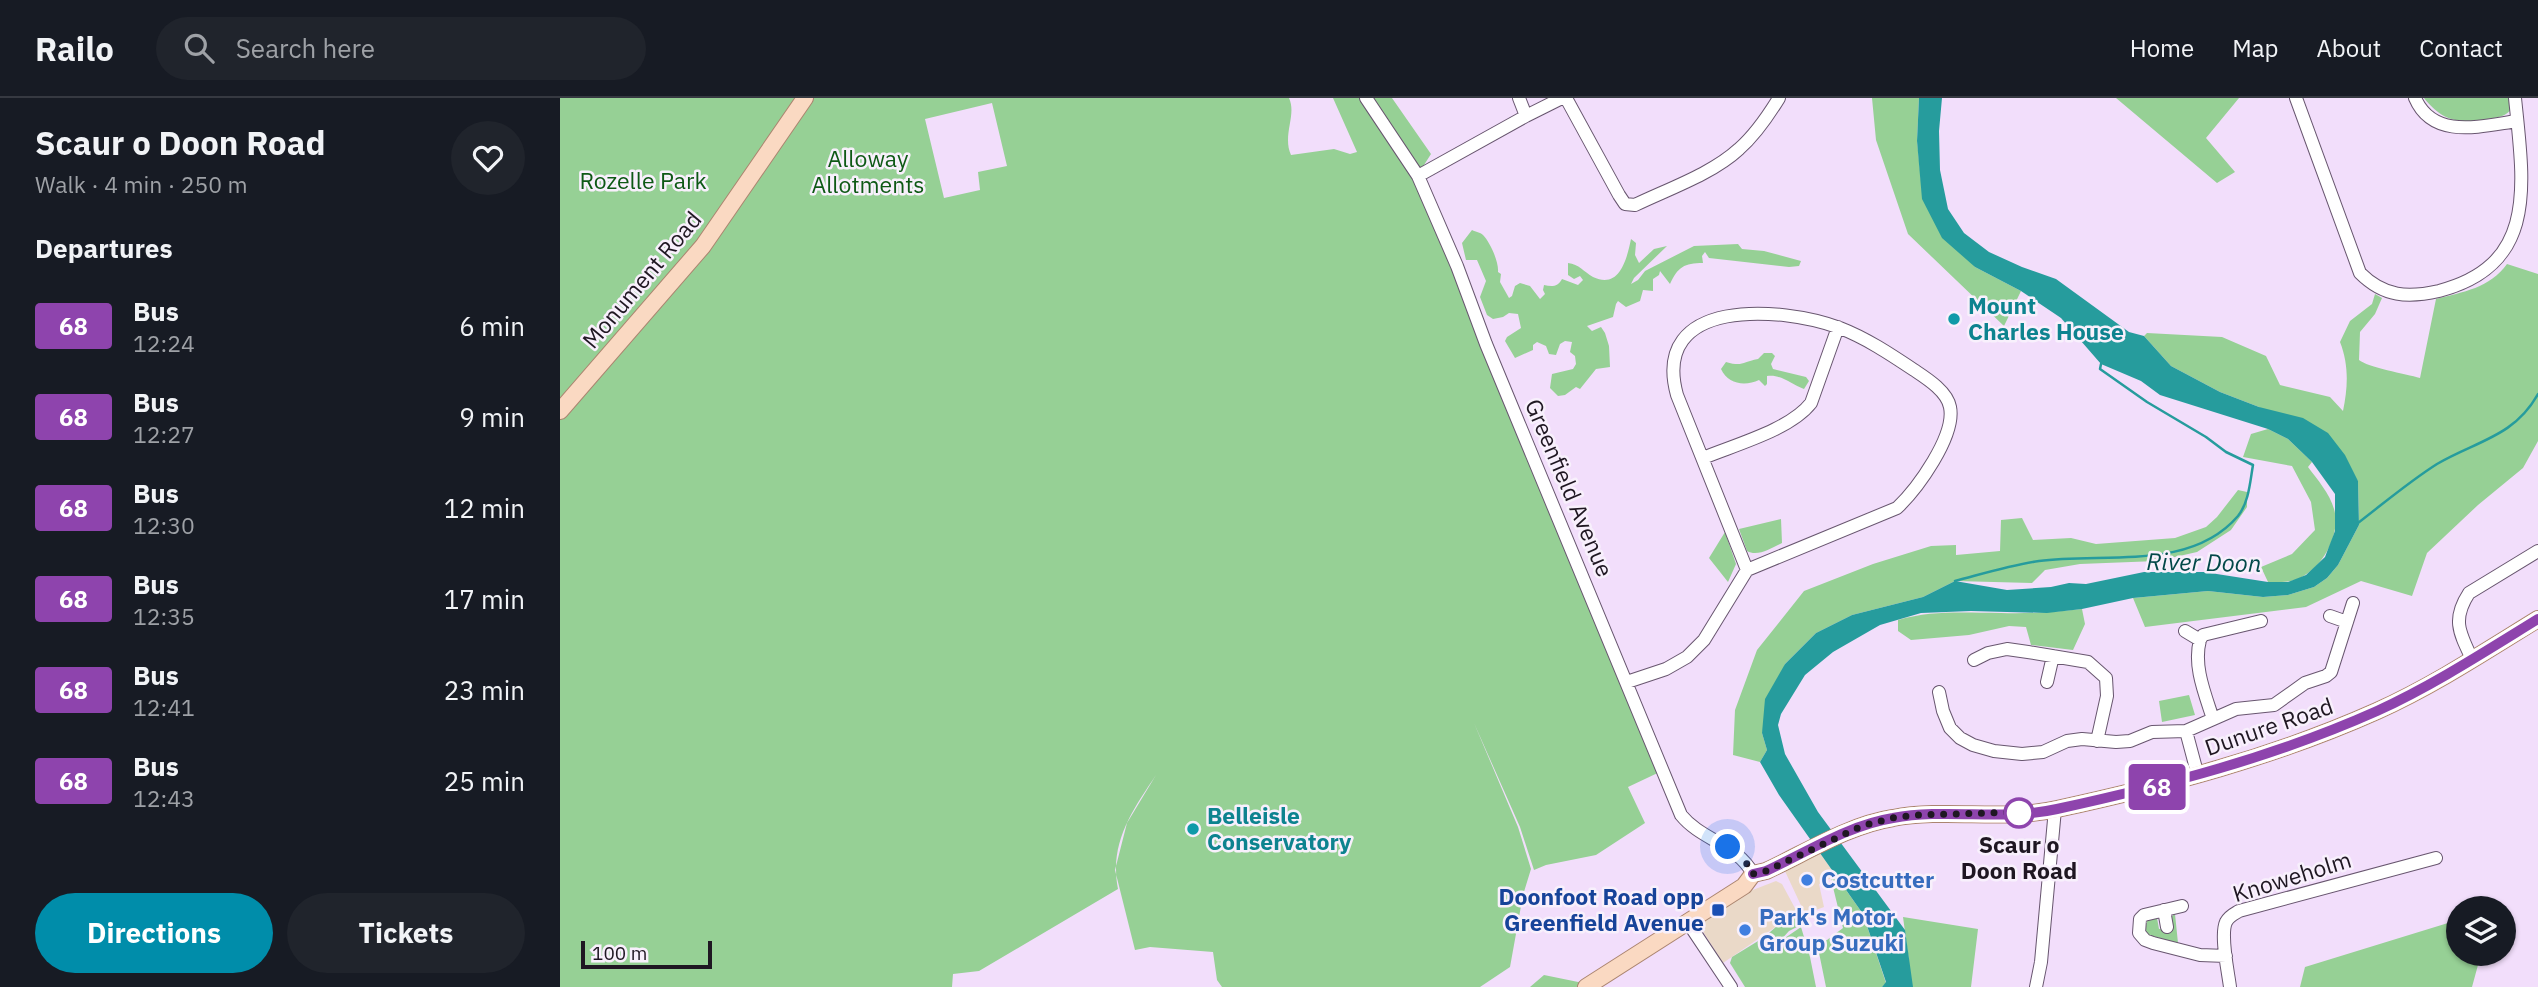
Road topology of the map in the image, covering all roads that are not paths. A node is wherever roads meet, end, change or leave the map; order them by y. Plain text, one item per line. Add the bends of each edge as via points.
1 (805, 98) edge
2 (1366, 98) edge
3 (1519, 98) edge
4 (1564, 98) edge
5 (1779, 98) edge
6 (2296, 98) edge
7 (2414, 98) edge
8 (2515, 98) edge
9 (1526, 116) junction
10 (2517, 121) junction
11 (1418, 176) junction
12 (1838, 327) junction
13 (560, 411) edge
14 (1703, 458) junction
15 (2538, 551) edge
16 (1747, 569) junction
17 (2353, 603) dead end
18 (2330, 617) dead end
19 (2538, 619) edge
20 (2261, 621) dead end
21 (2347, 622) junction
22 (2185, 631) dead end
23 (2200, 640) junction
24 (2053, 656) junction
25 (2472, 659) junction
26 (1974, 660) dead end
27 (1627, 682) junction
28 (2048, 682) dead end
29 (1939, 692) dead end
30 (2213, 719) junction
31 (2186, 731) junction
32 (2097, 741) junction
33 (2198, 776) junction
34 (2055, 809) junction
35 (2436, 858) dead end
36 (1753, 874) junction
37 (2182, 906) dead end
38 (2164, 910) junction
39 (1687, 921) junction
40 (2167, 927) dead end
41 (2226, 956) junction
42 (1586, 987) edge
43 (1731, 987) edge
44 (2036, 987) edge
45 (2230, 987) edge

1 - 13 main road, Monument Road via 703,246
2 - 11 street, Greenfield Avenue
3 - 9 street
4 - 5 street via 1619,195 1625,204 1635,205 1740,149
4 - 9 street
6 - 10 street via 2360,273 2378,288 2400,295 2440,291 2473,281 2508,255 2523,225 2526,206
7 - 10 street via 2422,111 2441,125 2455,128
8 - 10 street
9 - 11 street
11 - 27 street, Greenfield Avenue
12 - 14 street via 1805,411 1783,425
12 - 14 street via 1763,312 1724,317 1699,326 1684,338 1672,376
12 - 16 street via 1886,351 1942,393 1950,405 1948,433 1912,494 1897,508
14 - 16 street
15 - 25 street via 2464,600 2458,628
16 - 27 street via 1704,640 1687,657
17 - 21 street
18 - 21 street
19 - 25 main road, Dunure Road
20 - 23 street via 2218,630
21 - 30 street via 2326,676 2305,683 2274,705 2236,709
22 - 23 street
23 - 30 street via 2200,676
24 - 26 street via 2007,649
24 - 28 street
24 - 32 street via 2088,662 2106,678 2107,696
25 - 33 main road, Dunure Road via 2371,713
27 - 36 street, Greenfield Avenue via 1681,815 1728,847
29 - 32 street via 1950,728 1973,745 2022,754 2043,752 2067,741
30 - 31 street
31 - 32 street via 2152,732 2116,743
31 - 33 street
33 - 34 main road, Dunure Road
34 - 36 main road, Dunure Road via 1892,818 1862,826
34 - 44 street
35 - 41 street, Knoweholm via 2239,911 2225,924
36 - 39 main road via 1744,886
37 - 38 street
38 - 40 street
38 - 41 street via 2140,919 2139,933 2145,940 2200,955
39 - 42 main road
39 - 43 street
41 - 45 street, Knoweholm

